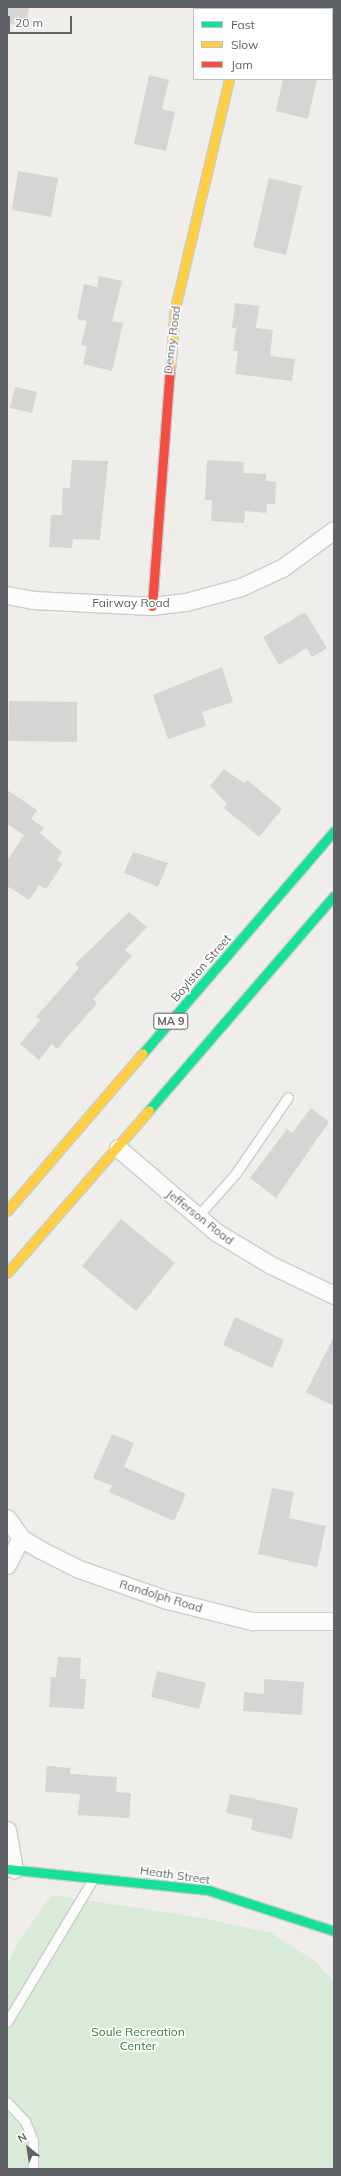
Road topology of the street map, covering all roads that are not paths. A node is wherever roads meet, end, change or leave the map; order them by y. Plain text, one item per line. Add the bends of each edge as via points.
1 (229, 80) edge
2 (334, 530) edge
3 (7, 595) edge
4 (152, 606) junction
5 (334, 831) edge
6 (334, 896) edge
7 (288, 1097) dead end
8 (118, 1148) junction
9 (7, 1211) edge
10 (197, 1217) junction
11 (7, 1273) edge
12 (334, 1295) edge
13 (7, 1518) edge
14 (21, 1538) junction
15 (7, 1565) edge
16 (334, 1621) edge
17 (7, 1830) edge
18 (11, 1869) edge
19 (95, 1877) junction
20 (334, 1930) edge
21 (7, 2022) edge
22 (7, 2102) edge
23 (33, 2169) edge

1 - 4 main road, Denny Road via 175,308
2 - 4 street, Fairway Road via 282,568 241,587 186,602
3 - 4 street, Fairway Road via 33,600
5 - 9 main road, Boylston Street / MA 9
6 - 8 main road
7 - 10 lane via 236,1173
8 - 10 street, Jefferson Road
8 - 11 main road
10 - 12 street, Jefferson Road via 242,1248
13 - 14 street, Randolph Road
14 - 15 street
14 - 16 street, Randolph Road via 79,1569 167,1600 252,1621
17 - 18 street
18 - 19 main road, Heath Street
19 - 20 main road, Heath Street via 208,1890
19 - 21 lane
22 - 23 lane via 25,2121 33,2141

